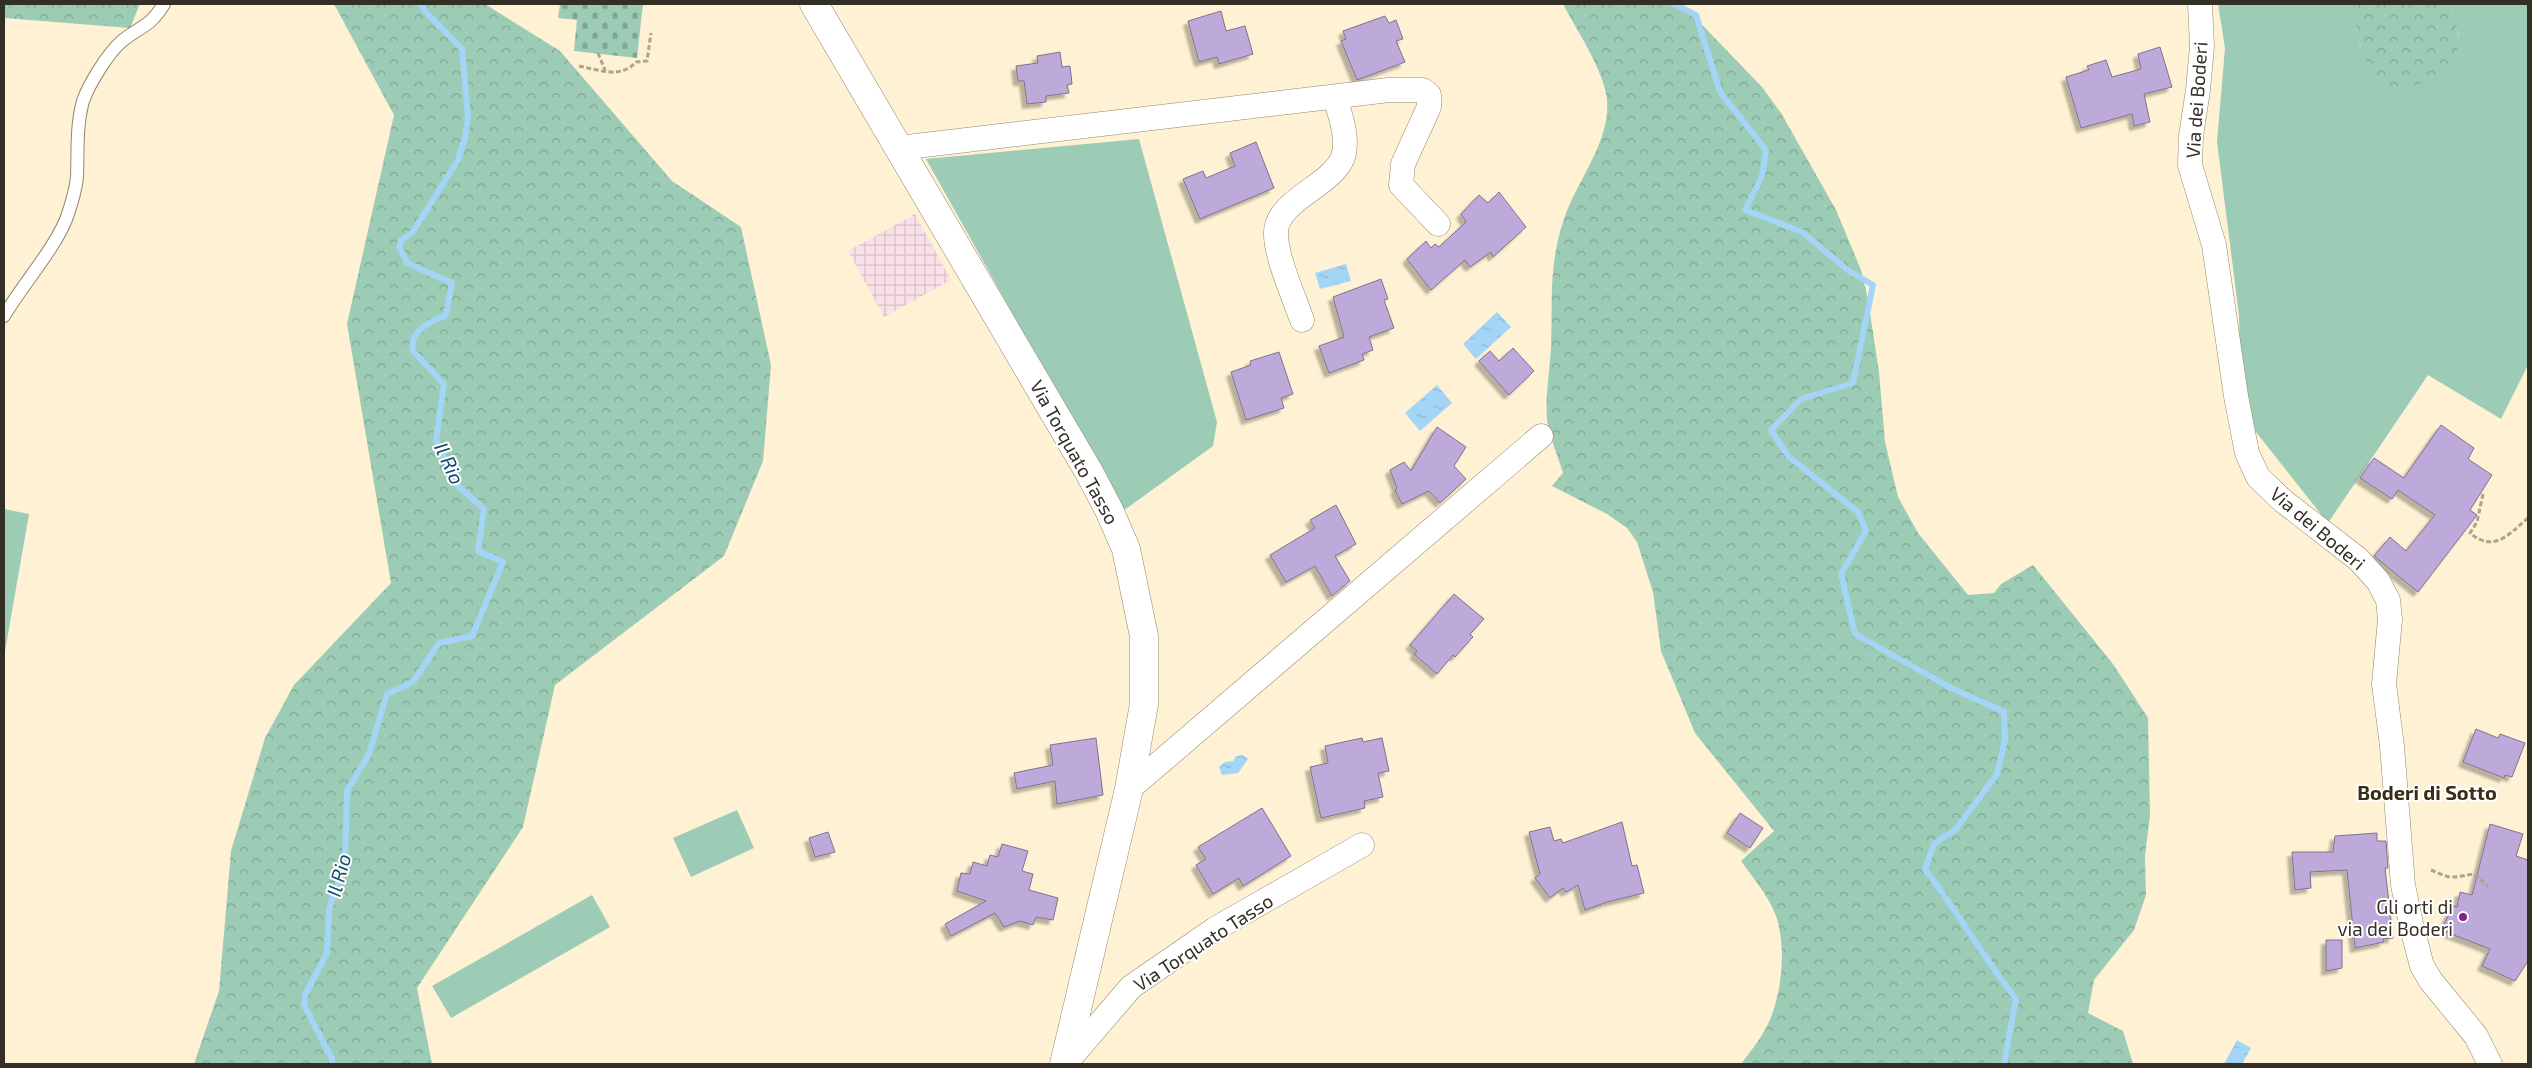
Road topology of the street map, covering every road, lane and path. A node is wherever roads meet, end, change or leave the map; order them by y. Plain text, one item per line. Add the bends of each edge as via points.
1 (164, 4) edge
2 (814, 4) edge
3 (2200, 4) edge
4 (651, 33) dead end
5 (598, 53) dead end
6 (579, 66) dead end
7 (605, 71) junction
8 (1335, 97) junction
9 (899, 148) junction
10 (1438, 224) dead end
11 (4, 316) edge
12 (1302, 320) dead end
13 (1541, 436) dead end
14 (2483, 494) dead end
15 (2528, 518) edge
16 (1129, 789) junction
17 (1362, 845) dead end
18 (2431, 870) dead end
19 (2488, 887) dead end
20 (1064, 1064) edge
21 (2490, 1064) edge

1 - 11 lane via 148,25 122,41 107,58 83,101 77,139 77,178 68,215
2 - 9 street, Via Torquato Tasso
3 - 21 street, Via dei Boderi via 2202,46 2190,165 2214,245 2247,453 2258,477 2283,501 2358,559 2378,581 2388,600 2390,619 2384,684 2403,885 2411,924 2422,966 2476,1036
4 - 7 path via 647,61 636,62 630,69 619,73
5 - 7 path
6 - 7 path
8 - 9 street
8 - 10 street via 1388,90 1423,90 1429,95 1429,107 1404,164 1401,185
8 - 12 street via 1345,138 1343,157 1332,172 1281,214 1276,230 1277,244
9 - 16 street, Via Torquato Tasso via 1084,464 1126,548 1144,636 1144,704
13 - 16 street
14 - 15 path via 2477,522 2470,532 2481,542 2505,538
16 - 20 street, Via Torquato Tasso
17 - 20 street, Via Torquato Tasso via 1214,929 1131,987
18 - 19 path via 2450,877 2468,873 2476,875

